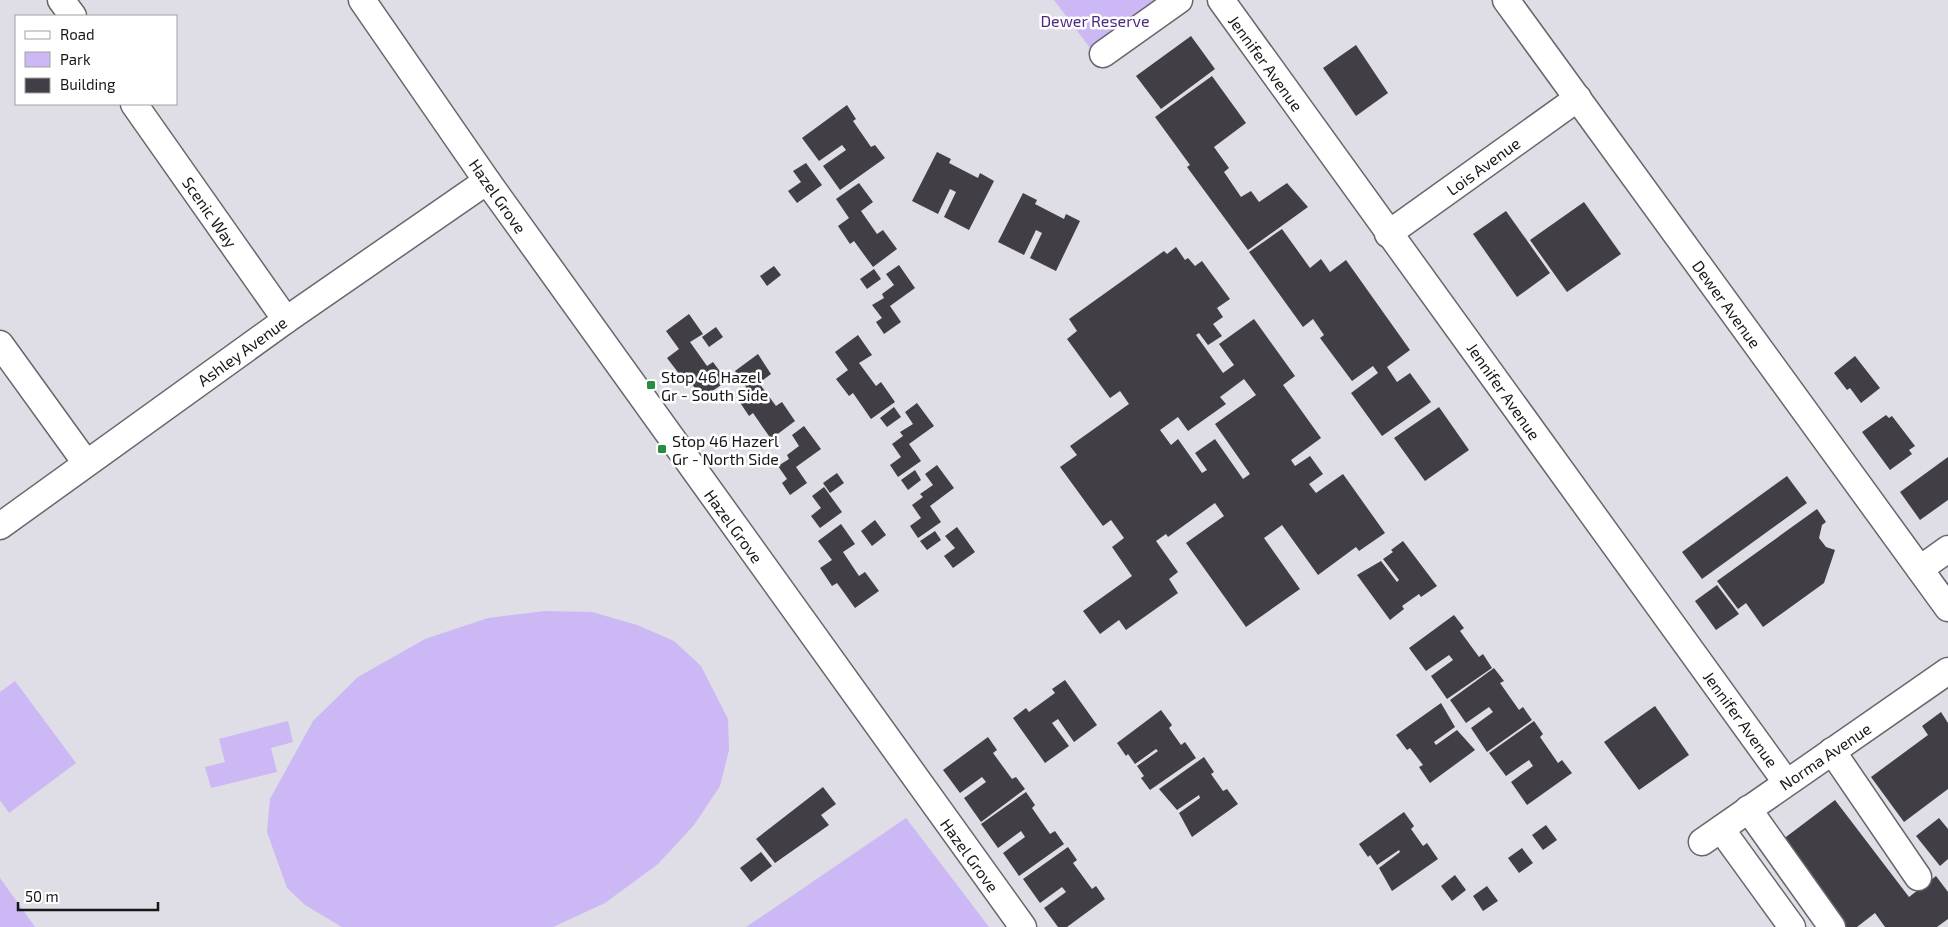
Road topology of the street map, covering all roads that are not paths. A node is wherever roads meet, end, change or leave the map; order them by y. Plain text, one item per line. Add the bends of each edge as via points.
1 (61, 0) edge
2 (362, 0) edge
3 (1179, 0) edge
4 (1221, 0) edge
5 (1506, 0) edge
6 (72, 15) edge
7 (1103, 54) dead end
8 (1578, 98) junction
9 (135, 105) edge
10 (487, 181) junction
11 (1388, 234) junction
12 (286, 320) junction
13 (0, 344) edge
14 (86, 463) junction
15 (0, 526) edge
16 (1948, 549) edge
17 (1920, 569) junction
18 (1948, 608) edge
19 (1948, 670) edge
20 (1832, 751) junction
21 (1786, 782) junction
22 (1748, 809) junction
23 (1918, 877) dead end
24 (1023, 927) edge
25 (1792, 927) edge
26 (1832, 927) edge

1 - 6 street
2 - 10 street, Hazel Grove
3 - 7 street
4 - 11 street, Jennifer Avenue
5 - 8 street, Dewer Avenue
8 - 11 street, Lois Avenue
8 - 17 street, Dewer Avenue
9 - 12 street, Scenic Way
10 - 12 street, Ashley Avenue
10 - 24 street, Hazel Grove
11 - 21 street, Jennifer Avenue via 1464,334
12 - 14 street, Ashley Avenue
13 - 14 street
14 - 15 street, Ashley Avenue
16 - 17 street
17 - 18 street, Dewer Avenue
19 - 20 street, Norma Avenue
20 - 21 street, Norma Avenue
20 - 23 street
21 - 22 street, Norma Avenue
22 - 25 street, Norma Avenue via 1711,835
22 - 26 street

